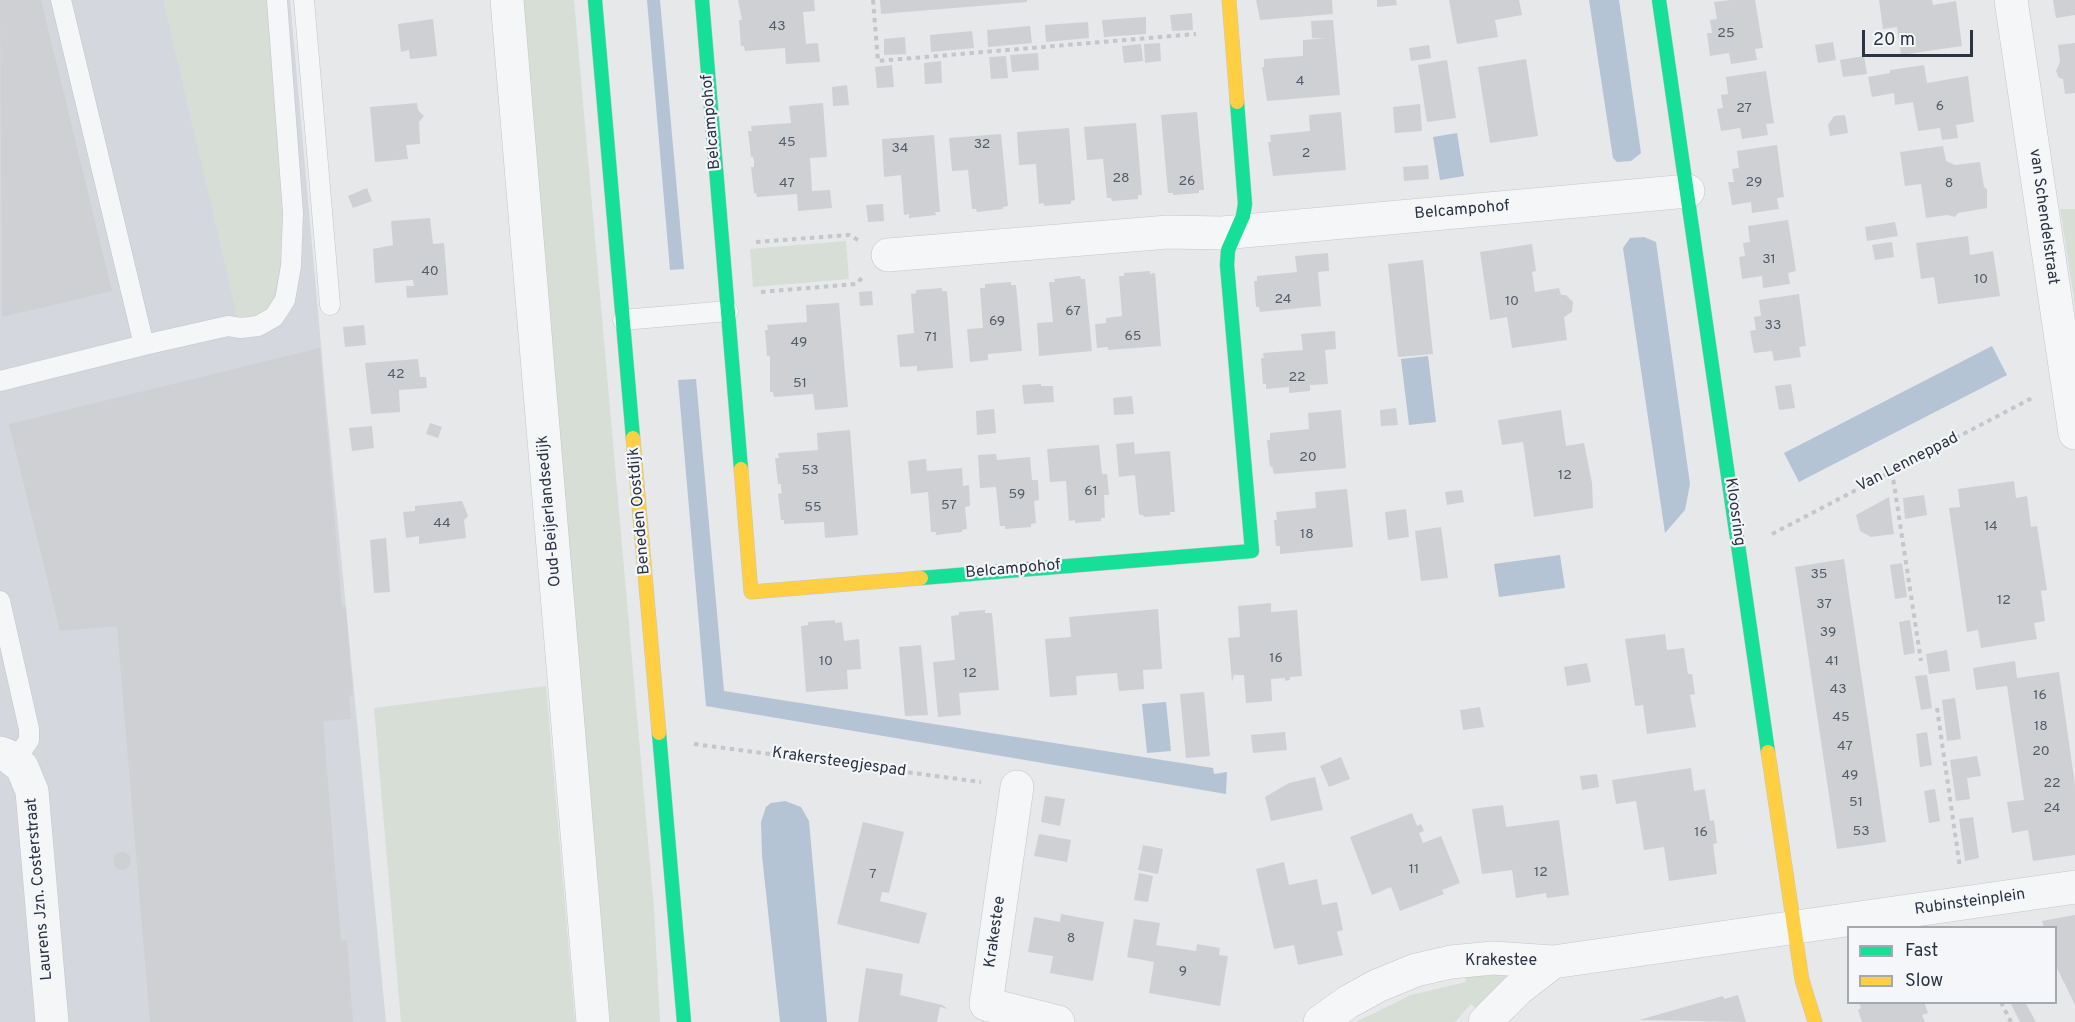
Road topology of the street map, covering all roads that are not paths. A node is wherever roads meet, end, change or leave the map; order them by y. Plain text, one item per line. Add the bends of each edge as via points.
1 (61, 0) edge
2 (277, 0) edge
3 (304, 0) edge
4 (507, 0) edge
5 (595, 0) edge
6 (702, 0) edge
7 (1229, 0) edge
8 (1659, 0) edge
9 (2011, 0) edge
10 (1688, 190) junction
11 (1236, 232) junction
12 (888, 255) road end
13 (727, 303) junction
14 (330, 305) dead end
15 (623, 320) junction
16 (144, 345) junction
17 (0, 381) edge
18 (2075, 433) edge
19 (0, 601) edge
20 (8, 757) edge
21 (1017, 787) road end
22 (2075, 887) edge
23 (1794, 929) junction
24 (1553, 962) junction
25 (52, 1022) edge
26 (593, 1022) edge
27 (684, 1022) edge
28 (1058, 1022) edge
29 (1320, 1022) edge
30 (1485, 1022) edge
31 (1815, 1022) edge

1 - 16 lane
2 - 16 lane via 293,213 285,300 274,317 258,326 228,326
3 - 14 lane
4 - 26 street, Oud-Beijerlandsedijk
5 - 15 street, Beneden Oostdijk
6 - 13 street, Belcampohof
7 - 11 street, Belcampohof via 1245,204
8 - 10 street, Kloosring
9 - 18 street, van Schendelstraat
10 - 11 street, Belcampohof
10 - 23 street, Kloosring
11 - 12 street, Belcampohof via 1168,232
11 - 13 street, Belcampohof via 1227,265 1252,550 751,592
13 - 15 lane
15 - 27 street, Beneden Oostdijk
16 - 17 lane
19 - 20 lane via 28,716 29,741
20 - 25 street, Laurens Jzn. Costerstraat via 27,775 32,791
21 - 28 street, Krakestee via 986,1004
22 - 23 street, Rubinsteinplein
23 - 24 street, Krakestee
23 - 31 street, Kloosring via 1802,980
24 - 29 street, Krakestee via 1492,958 1416,970 1364,993
24 - 30 street, Krakestee

